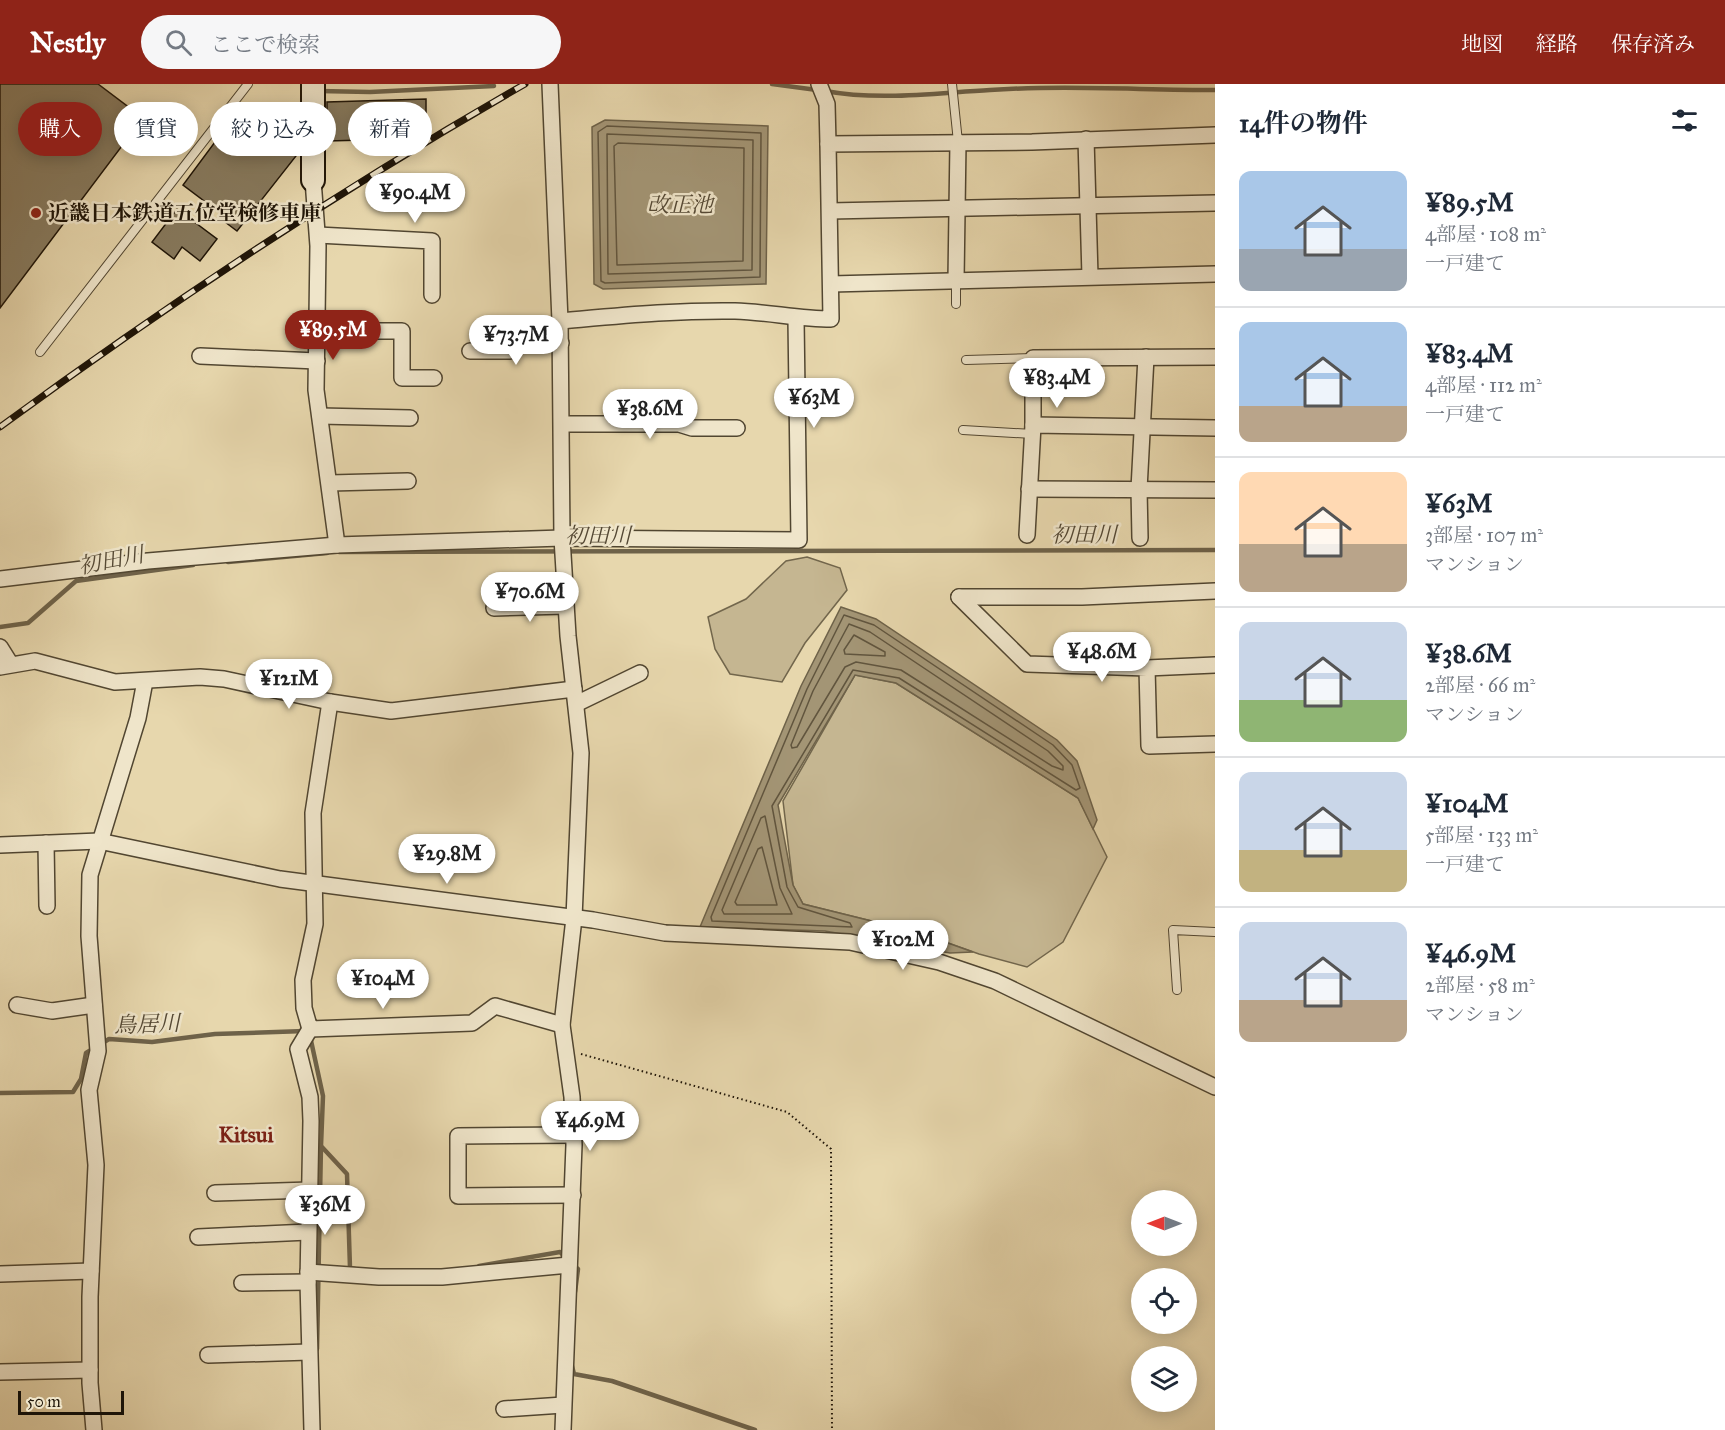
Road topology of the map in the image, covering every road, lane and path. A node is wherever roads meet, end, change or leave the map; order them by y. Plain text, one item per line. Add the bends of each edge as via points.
1 (248, 84) edge
2 (313, 84) edge
3 (550, 84) edge
4 (952, 84) edge
5 (820, 85) edge
6 (1215, 135) edge
7 (1086, 139) junction
8 (958, 142) junction
9 (828, 144) junction
10 (313, 180) joint
11 (1215, 203) edge
12 (1088, 206) junction
13 (957, 208) junction
14 (830, 211) junction
15 (318, 235) junction
16 (1215, 274) edge
17 (1090, 276) junction
18 (956, 280) junction
19 (831, 284) junction
20 (432, 295) dead end
21 (956, 304) dead end
22 (796, 319) junction
23 (560, 321) junction
24 (317, 331) junction
25 (561, 343) junction
26 (470, 351) dead end
27 (40, 352) dead end
28 (200, 356) dead end
29 (1146, 357) junction
30 (1215, 357) edge
31 (1033, 358) junction
32 (966, 360) dead end
33 (317, 361) junction
34 (434, 378) dead end
35 (320, 416) junction
36 (410, 418) dead end
37 (563, 424) junction
38 (1142, 427) junction
39 (737, 428) dead end
40 (1215, 428) edge
41 (1033, 429) junction
42 (963, 430) dead end
43 (408, 481) dead end
44 (330, 483) junction
45 (1029, 489) junction
46 (1139, 489) junction
47 (1215, 490) edge
48 (1027, 535) dead end
49 (562, 538) junction
50 (1140, 538) dead end
51 (337, 544) junction
52 (0, 579) edge
53 (1215, 591) edge
54 (566, 606) junction
55 (494, 608) dead end
56 (0, 647) edge
57 (5, 665) edge
58 (1215, 665) edge
59 (1147, 668) junction
60 (640, 673) dead end
61 (145, 681) junction
62 (575, 697) junction
63 (330, 702) junction
64 (1215, 744) edge
65 (99, 841) junction
66 (46, 843) junction
67 (0, 845) edge
68 (315, 884) junction
69 (48, 906) dead end
70 (574, 918) junction
71 (1215, 932) edge
72 (1177, 990) dead end
73 (17, 1005) dead end
74 (94, 1005) junction
75 (562, 1025) junction
76 (310, 1029) junction
77 (566, 1050) junction
78 (1215, 1087) edge
79 (573, 1135) junction
80 (310, 1190) junction
81 (216, 1192) dead end
82 (573, 1195) junction
83 (309, 1232) junction
84 (198, 1237) dead end
85 (570, 1260) junction
86 (91, 1271) junction
87 (0, 1274) edge
88 (309, 1277) junction
89 (242, 1283) dead end
90 (309, 1352) junction
91 (208, 1355) dead end
92 (90, 1370) junction
93 (0, 1372) edge
94 (563, 1405) junction
95 (504, 1409) dead end
96 (94, 1430) edge
97 (300, 1430) edge
98 (312, 1430) edge
99 (563, 1430) edge
100 (832, 1430) edge

1 - 27 lane
2 - 10 street
3 - 23 street
4 - 8 lane
5 - 9 street via 827,104
6 - 7 street
7 - 8 street
7 - 12 street
8 - 9 street
8 - 13 street
9 - 14 street
10 - 15 street
11 - 12 street
12 - 13 street
12 - 17 street
13 - 14 street
13 - 18 street
14 - 19 street
15 - 20 street via 432,241
15 - 24 street
16 - 17 street
17 - 18 street
18 - 19 street
18 - 21 lane
19 - 22 street via 831,319
22 - 23 street via 735,311
22 - 49 street via 799,540
23 - 25 street
24 - 33 street
24 - 34 street via 402,331 402,378
25 - 26 street via 520,343 510,351
25 - 37 street
28 - 33 street
29 - 30 street
29 - 31 street
29 - 38 street
31 - 32 lane
31 - 41 street
33 - 35 street
35 - 36 street
35 - 44 street
37 - 39 street
37 - 49 street
38 - 40 street
38 - 41 street
38 - 46 street
41 - 42 lane
41 - 45 street
43 - 44 street
44 - 51 street
45 - 46 street
45 - 48 street
46 - 47 street
46 - 50 street
49 - 51 street
49 - 54 street
51 - 52 street
53 - 59 street via 959,597 1027,664
54 - 55 street
54 - 62 street
56 - 57 street
57 - 61 street via 35,662 97,680
58 - 59 street
59 - 64 street via 1149,746
60 - 62 street
61 - 63 street via 200,677
61 - 65 street via 138,718
62 - 63 street via 391,711
62 - 70 street via 581,783
63 - 68 street via 317,776
65 - 66 street
65 - 68 street
65 - 74 street via 90,876
66 - 67 street
66 - 69 street
68 - 70 street
68 - 76 street via 314,933 303,980
70 - 75 street
70 - 78 street via 688,936 850,942 939,962 995,981
71 - 72 lane via 1173,930
73 - 74 street via 52,1011
74 - 86 street via 98,1051 89,1090 96,1165
75 - 76 street via 495,1006 471,1023
75 - 77 street
76 - 80 street via 298,1049 310,1097
77 - 79 street
77 - 100 path via 787,1112 831,1149
79 - 82 street
79 - 82 street via 458,1136 458,1196
80 - 81 street
80 - 83 street
82 - 85 street
83 - 84 street
83 - 88 street
85 - 88 street via 442,1276 325,1273
85 - 94 street
86 - 87 street
86 - 92 street
88 - 89 street
88 - 90 street
90 - 91 street
90 - 98 street
92 - 93 street
92 - 96 street
94 - 95 street
94 - 99 street
97 - 98 street

